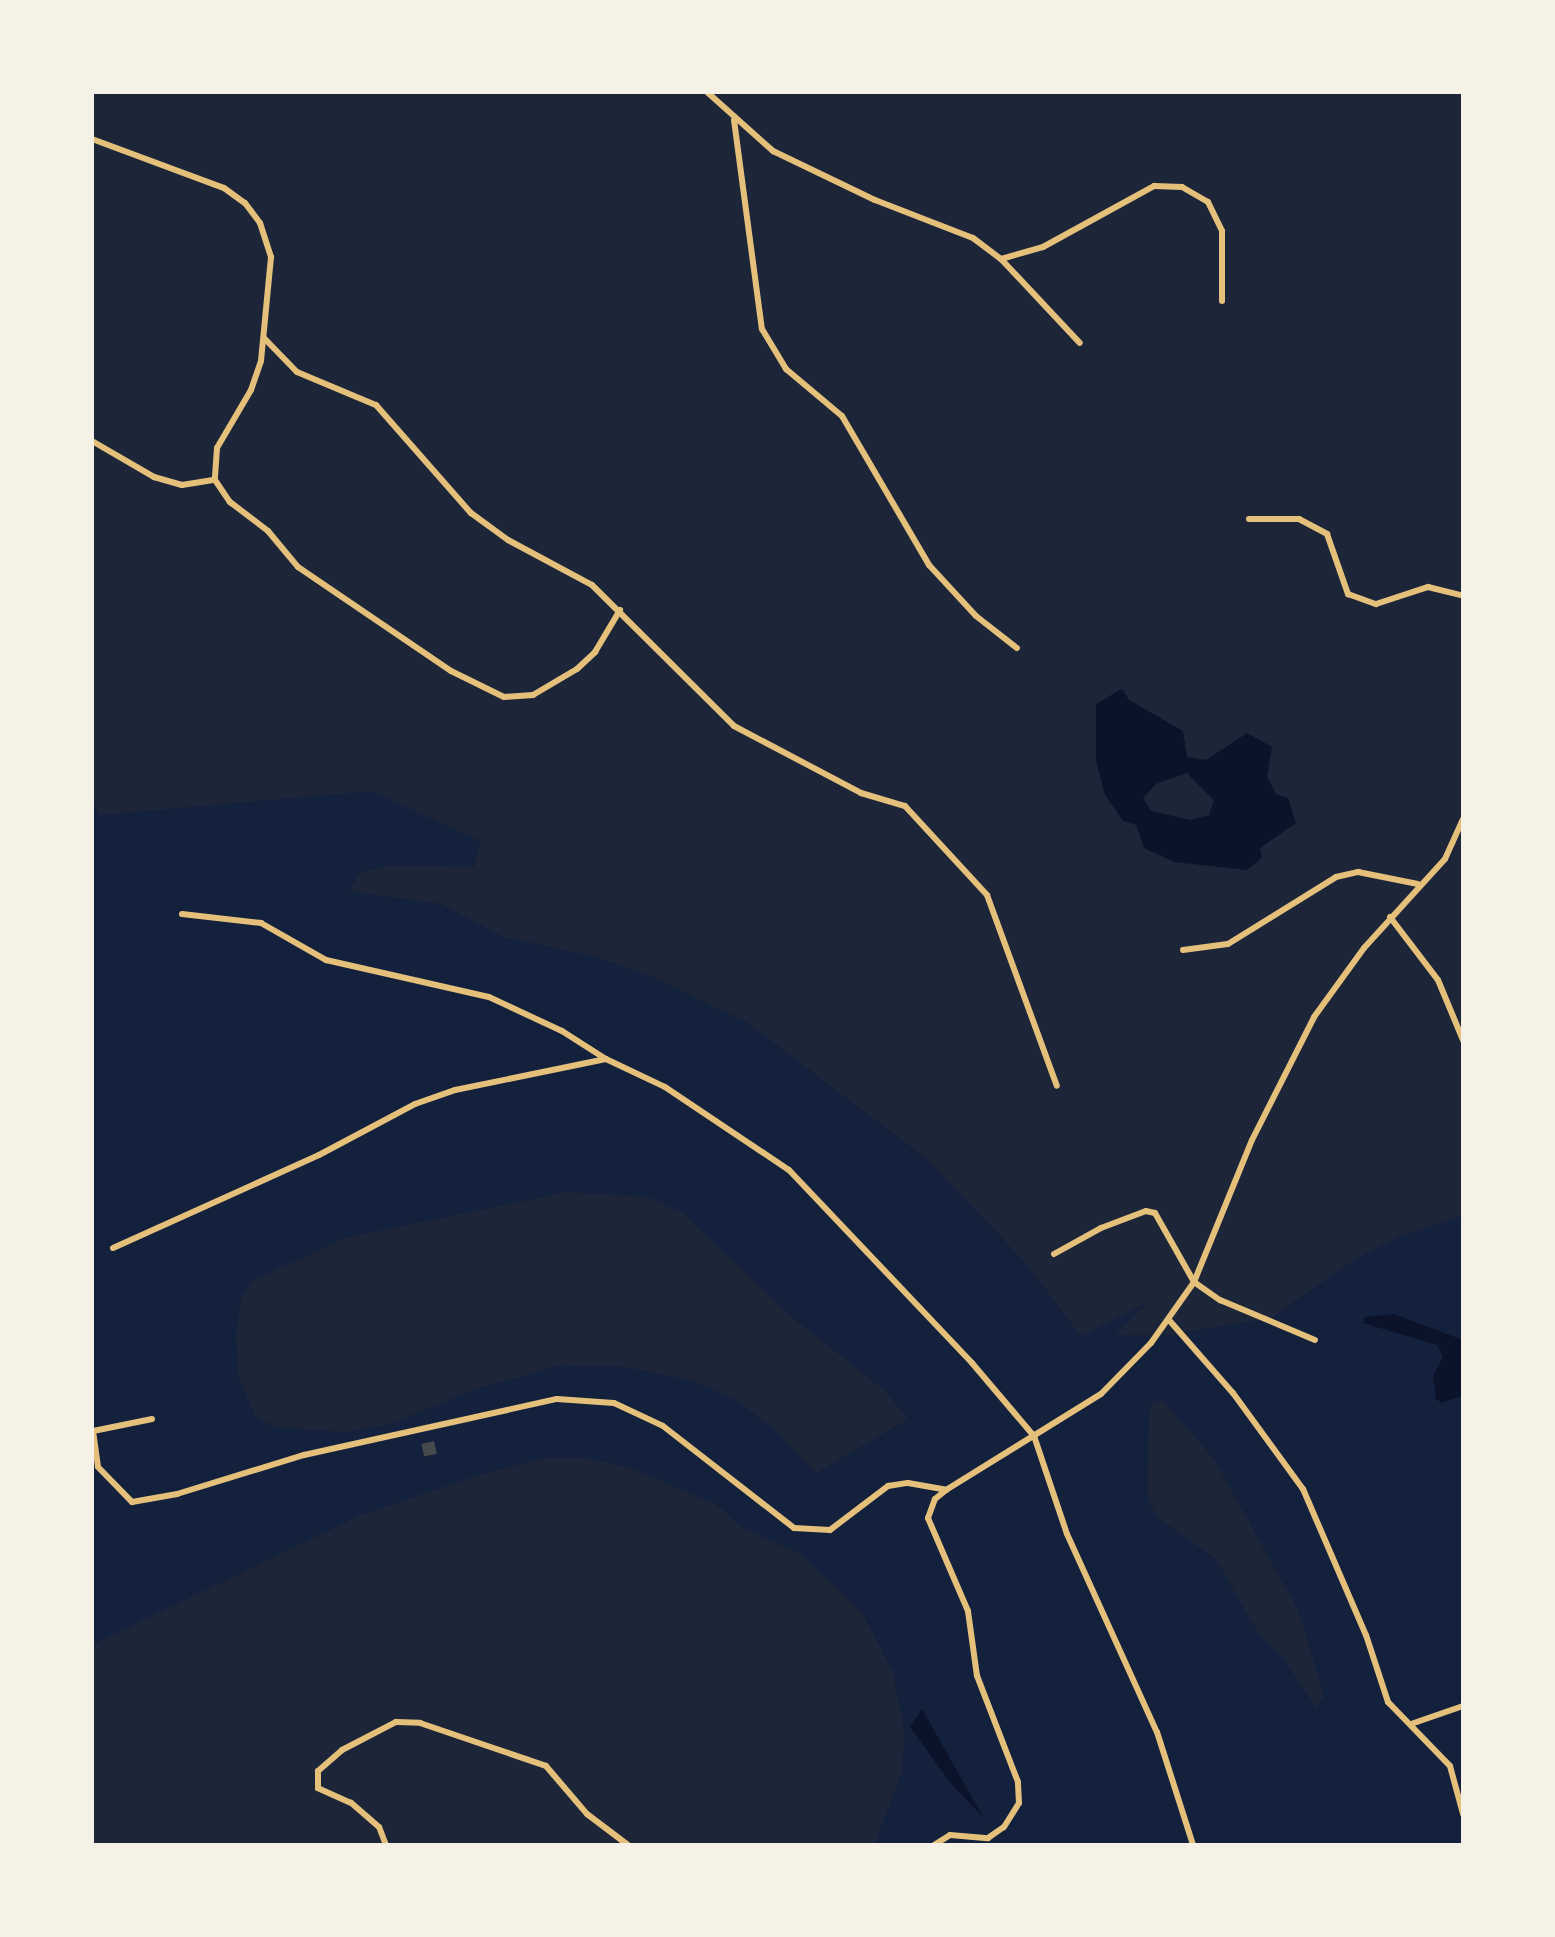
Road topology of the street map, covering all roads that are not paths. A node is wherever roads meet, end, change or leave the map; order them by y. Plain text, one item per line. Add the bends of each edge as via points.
1 (707, 92) edge
2 (734, 120) junction
3 (92, 139) edge
4 (1001, 259) junction
5 (1222, 301) dead end
6 (264, 338) junction
7 (1080, 343) dead end
8 (92, 441) edge
9 (215, 480) junction
10 (1249, 519) dead end
11 (1463, 596) edge
12 (620, 610) junction
13 (1017, 648) dead end
14 (1463, 819) edge
15 (1418, 884) junction
16 (182, 914) dead end
17 (1390, 917) junction
18 (1183, 950) dead end
19 (1463, 1040) edge
20 (606, 1059) junction
21 (1057, 1086) dead end
22 (113, 1248) dead end
23 (1054, 1254) dead end
24 (1194, 1282) junction
25 (1169, 1320) junction
26 (1315, 1340) dead end
27 (152, 1419) dead end
28 (1034, 1436) junction
29 (946, 1490) junction
30 (1463, 1706) edge
31 (1411, 1724) junction
32 (1463, 1814) edge
33 (386, 1845) edge
34 (628, 1845) edge
35 (934, 1845) edge
36 (1193, 1845) edge

1 - 2 street
2 - 4 street via 773,151 875,200 962,233
2 - 13 street via 762,329 786,369 842,416 929,565 976,616
3 - 6 street via 207,181 245,203 260,223 271,257
4 - 5 street via 1043,247 1154,186 1182,187 1208,202 1222,231
4 - 7 street
6 - 9 street via 251,390 217,448
6 - 12 street via 297,372 376,405 471,513 508,540 592,585
8 - 9 street via 154,477 182,485
9 - 12 street via 230,502 268,531 314,580 451,671 504,697 533,695 577,669 595,652
10 - 11 street via 1299,519 1327,534 1348,594 1376,604 1428,587
12 - 21 street via 734,726 861,793 905,806 953,855 987,895
14 - 15 street via 1445,859
15 - 17 street
15 - 18 street via 1358,872 1336,877 1228,944
16 - 20 street via 261,923 326,960 489,997 562,1031
17 - 19 street via 1438,980
17 - 24 street via 1314,1017 1252,1140
20 - 22 street via 455,1090 415,1104 319,1155
20 - 28 street via 714,1115 789,1170
23 - 24 street via 1146,1211 1155,1213
24 - 25 street
24 - 26 street via 1220,1300
25 - 28 street via 1101,1394
25 - 31 street via 1268,1437 1303,1489 1366,1635 1388,1702
27 - 29 street via 93,1431 98,1467 132,1502 177,1494 304,1455 557,1399 614,1403 663,1426 794,1528 830,1530 888,1486 908,1483
28 - 29 street
28 - 36 street via 1067,1534 1157,1732
29 - 35 street via 935,1499 928,1518 968,1611 977,1676 1018,1782 1019,1803 1004,1827 988,1838 950,1835
30 - 31 street
31 - 32 street via 1450,1766
33 - 34 street via 379,1827 351,1803 318,1788 318,1771 342,1750 396,1722 420,1723 546,1766 587,1814

